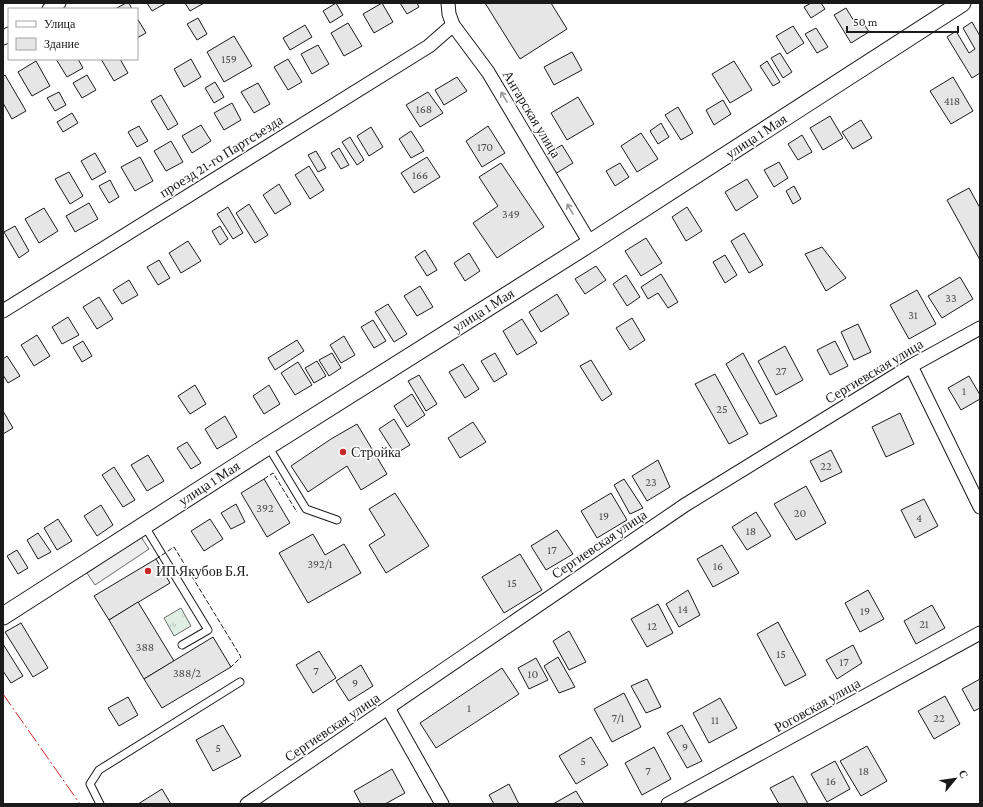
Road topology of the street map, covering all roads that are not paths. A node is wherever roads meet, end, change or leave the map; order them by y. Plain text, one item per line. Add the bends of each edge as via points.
1 (448, 3) edge
2 (962, 3) edge
3 (453, 24) junction
4 (590, 243) junction
5 (3, 311) edge
6 (980, 328) edge
7 (911, 366) junction
8 (268, 446) junction
9 (980, 506) edge
10 (337, 520) dead end
11 (144, 525) junction
12 (3, 616) edge
13 (980, 633) edge
14 (182, 645) dead end
15 (240, 682) dead end
16 (388, 708) junction
17 (100, 804) edge
18 (247, 804) edge
19 (442, 804) edge
20 (668, 804) edge

1 - 3 street, Ангарская улица
2 - 4 street, улица 1 Мая
4 -> 3 street, Ангарская улица via 488,72
3 - 5 street, проезд 21-го Партсъезда via 429,46
4 - 8 street, улица 1 Мая
6 - 7 street, Сергиевская улица
7 - 9 street
7 - 16 street, Сергиевская улица via 685,505
8 - 10 lane via 306,509
8 - 11 street, улица 1 Мая
11 - 12 street, улица 1 Мая
11 - 14 lane via 208,630
13 - 20 street, Роговская улица
15 - 17 lane via 99,770 90,784
16 - 18 street, Сергиевская улица
16 - 19 street

